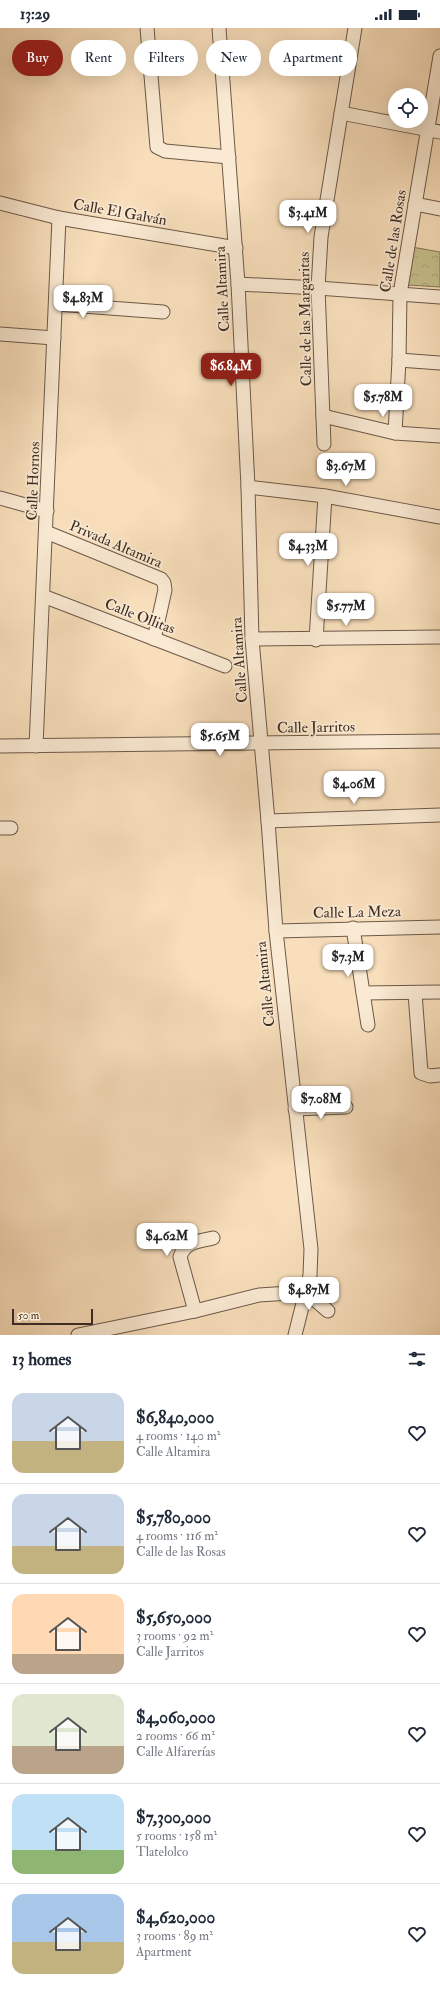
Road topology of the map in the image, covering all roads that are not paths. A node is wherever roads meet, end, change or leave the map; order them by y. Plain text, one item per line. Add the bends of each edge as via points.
1 (147, 28) edge
2 (220, 28) edge
3 (355, 28) edge
4 (440, 56) edge
5 (341, 113) junction
6 (434, 131) edge
7 (229, 157) junction
8 (0, 203) edge
9 (415, 204) junction
10 (440, 209) edge
11 (59, 218) junction
12 (236, 248) junction
13 (238, 284) junction
14 (318, 288) junction
15 (400, 294) junction
16 (440, 296) edge
17 (56, 304) junction
18 (163, 312) dead end
19 (0, 334) edge
20 (54, 338) junction
21 (399, 360) junction
22 (440, 363) edge
23 (323, 416) junction
24 (394, 434) junction
25 (440, 436) edge
26 (324, 444) dead end
27 (248, 486) junction
28 (325, 496) junction
29 (0, 498) edge
30 (47, 511) junction
31 (440, 517) edge
32 (46, 532) junction
33 (43, 596) junction
34 (440, 637) edge
35 (154, 639) junction
36 (252, 639) junction
37 (316, 640) junction
38 (225, 666) dead end
39 (440, 741) edge
40 (260, 744) junction
41 (0, 746) edge
42 (36, 746) junction
43 (440, 815) edge
44 (268, 820) junction
45 (440, 927) edge
46 (354, 928) junction
47 (276, 931) junction
48 (440, 992) edge
49 (363, 993) junction
50 (415, 993) junction
51 (368, 1025) dead end
52 (440, 1075) edge
53 (346, 1107) dead end
54 (295, 1109) junction
55 (213, 1238) dead end
56 (306, 1292) junction
57 (195, 1311) junction
58 (328, 1311) dead end
59 (78, 1335) edge
60 (295, 1335) edge

1 - 7 street via 157,147 165,151
2 - 7 street, Calle Altamira
3 - 5 street, Calle de las Margaritas
4 - 6 street, Calle de las Rosas
5 - 6 street
5 - 14 street, Calle de las Margaritas via 321,237
6 - 9 street, Calle de las Rosas
7 - 12 street, Calle Altamira
8 - 11 street, Calle El Galván
9 - 10 street
9 - 15 street, Calle de las Rosas
11 - 12 street, Calle El Galván
11 - 17 street, Calle Hornos
12 - 13 street, Calle Altamira
13 - 14 street
13 - 27 street, Calle Altamira
14 - 15 street
14 - 23 street, Calle de las Margaritas
15 - 16 street
15 - 21 street, Calle de las Rosas
17 - 18 street
17 - 20 street, Calle Hornos
19 - 20 street
20 - 30 street, Calle Hornos
21 - 22 street
21 - 24 street, Calle de las Rosas
23 - 24 street
23 - 26 street, Calle de las Margaritas
24 - 25 street
27 - 28 street
27 - 36 street, Calle Altamira
28 - 31 street
28 - 37 street
29 - 30 street
30 - 32 street, Calle Hornos
32 - 33 street, Calle Hornos
32 - 35 street, Privada Altamira via 160,579 165,590
33 - 35 street, Calle Ollitas
33 - 42 street, Calle Hornos
34 - 37 street
35 - 38 street, Calle Ollitas
36 - 37 street
36 - 40 street, Calle Altamira
39 - 40 street, Calle Jarritos
40 - 42 street, Calle Jarritos
40 - 44 street, Calle Altamira
41 - 42 street, Calle Jarritos
43 - 44 street
44 - 47 street, Calle Altamira
45 - 46 street, Calle La Meza
46 - 47 street, Calle La Meza
46 - 49 street
47 - 54 street, Calle Altamira
48 - 50 street
49 - 50 street
49 - 51 street
50 - 52 street via 421,1073 430,1076
53 - 54 street
54 - 56 street, Calle Altamira via 311,1249 310,1275
55 - 57 street via 182,1248 180,1257
56 - 57 street via 259,1295
56 - 58 street
56 - 60 street, Calle Altamira
57 - 59 street

